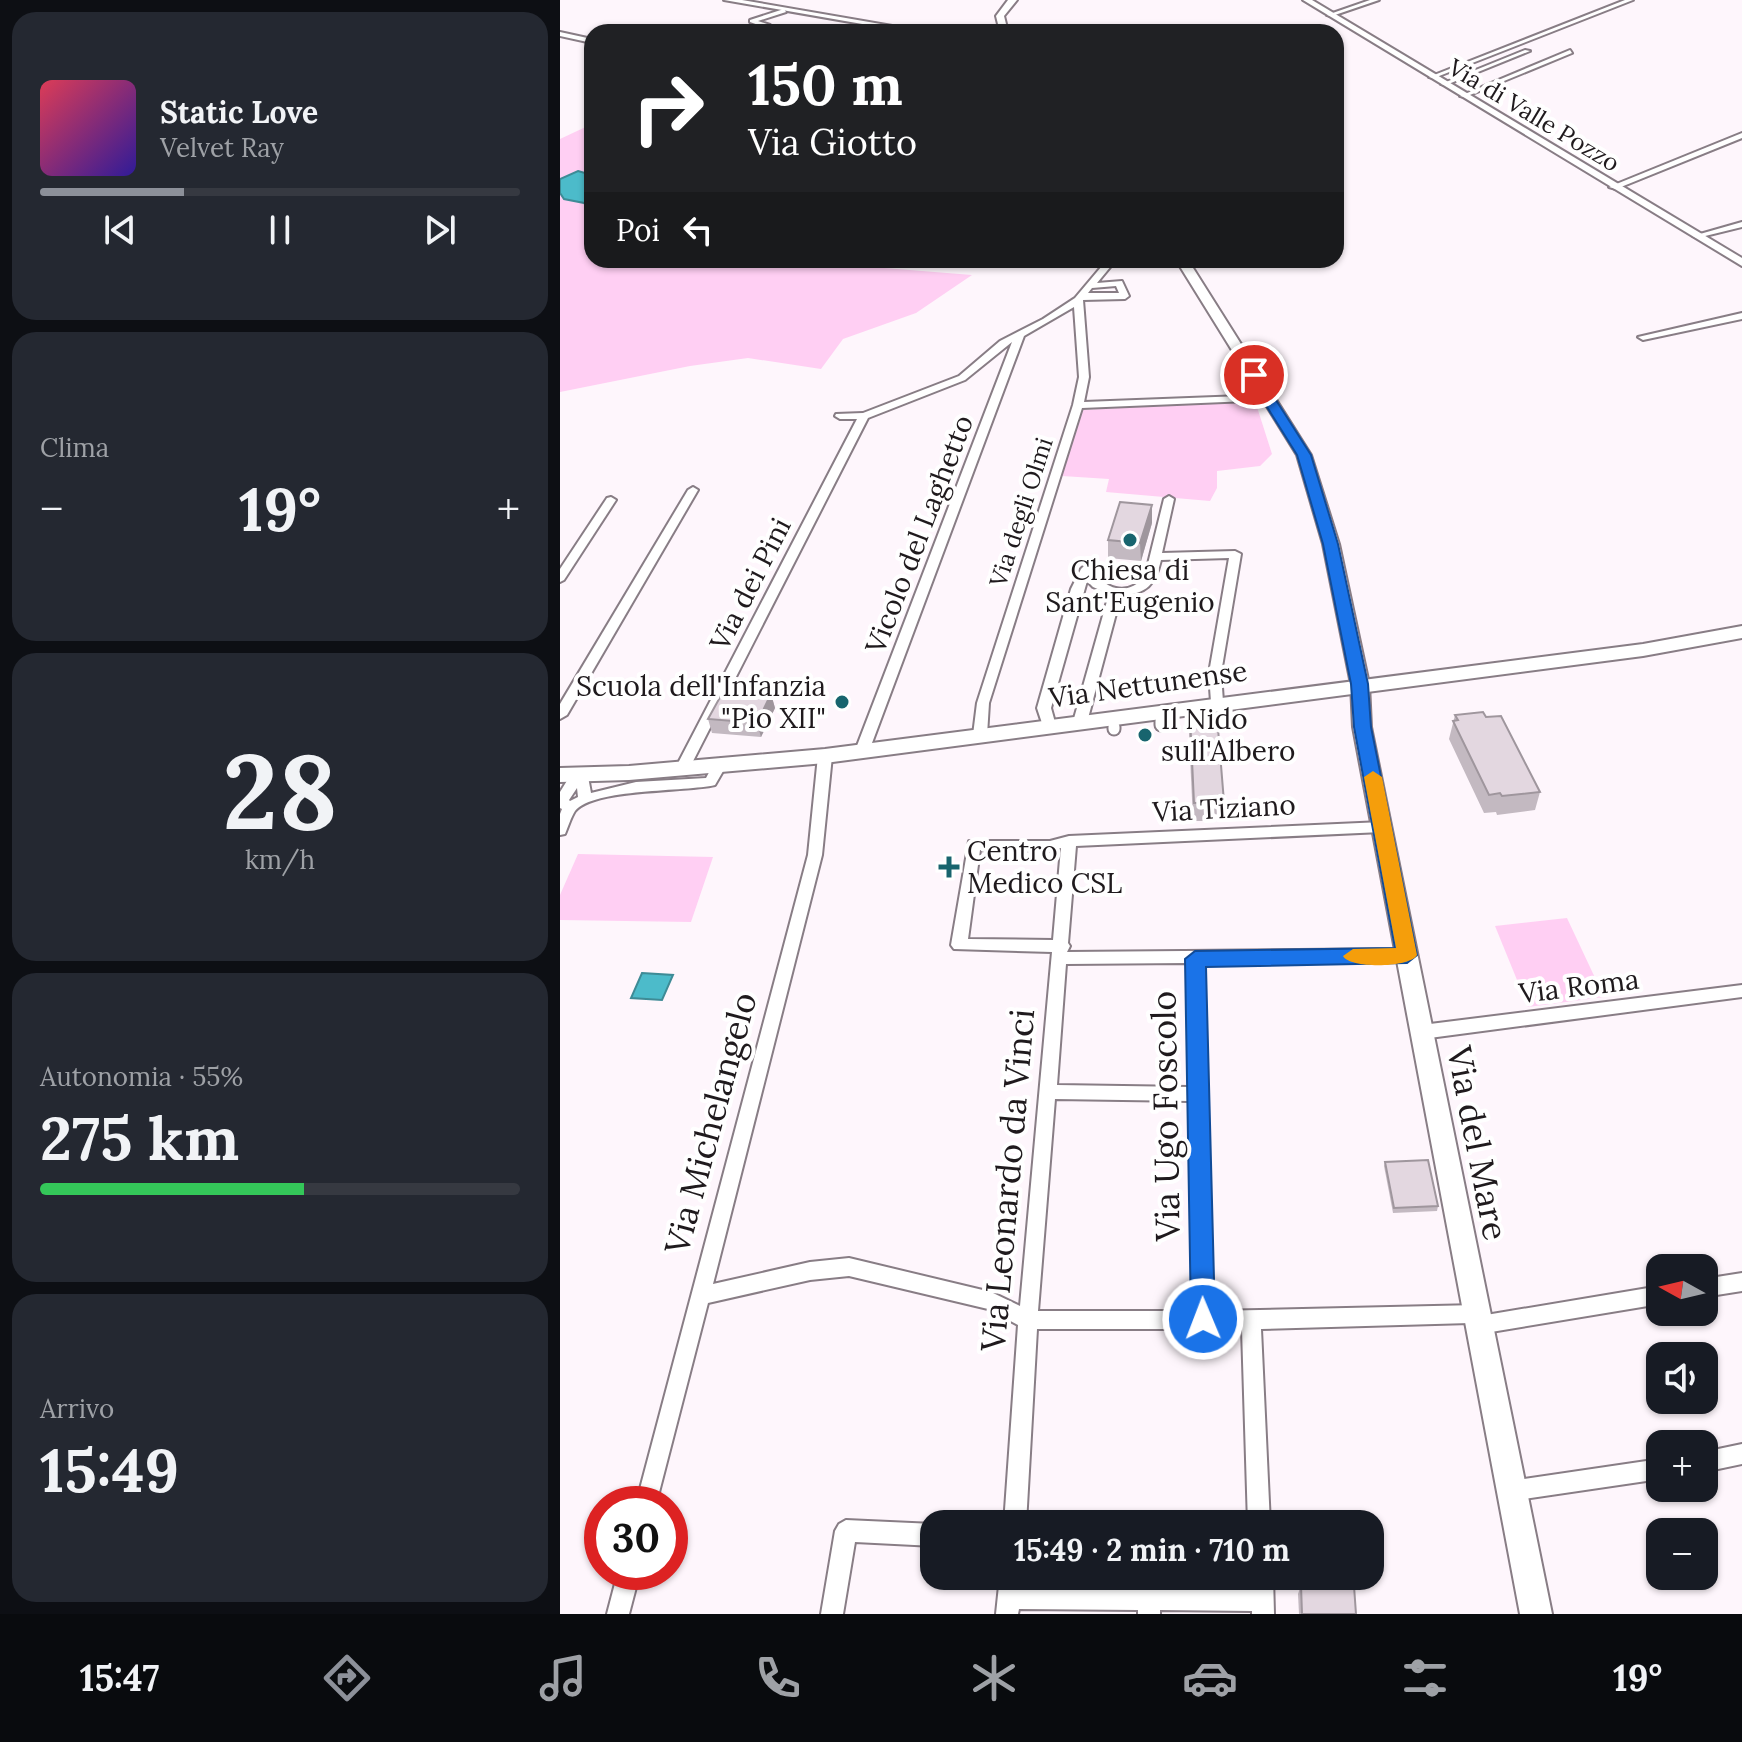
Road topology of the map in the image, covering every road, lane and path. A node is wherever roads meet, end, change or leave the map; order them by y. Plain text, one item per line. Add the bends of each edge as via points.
1 (728, 0) edge
2 (1013, 0) edge
3 (1307, 0) edge
4 (1376, 0) edge
5 (1630, 0) edge
6 (784, 11) junction
7 (1330, 15) junction
8 (762, 24) edge
9 (870, 24) edge
10 (1002, 24) edge
11 (560, 34) edge
12 (584, 39) edge
13 (1527, 51) dead end
14 (1570, 52) dead end
15 (1432, 77) junction
16 (1444, 84) junction
17 (1463, 96) junction
18 (1742, 135) edge
19 (1613, 187) junction
20 (1742, 224) edge
21 (1697, 236) junction
22 (1742, 263) edge
23 (1106, 268) edge
24 (1187, 268) edge
25 (1091, 286) junction
26 (1080, 298) junction
27 (1742, 316) edge
28 (1020, 334) junction
29 (1643, 337) dead end
30 (1268, 398) junction
31 (1078, 405) junction
32 (840, 416) dead end
33 (864, 416) junction
34 (693, 490) dead end
35 (1169, 499) dead end
36 (611, 500) dead end
37 (1156, 557) junction
38 (560, 578) edge
39 (1116, 591) junction
40 (1742, 632) edge
41 (1360, 684) junction
42 (1217, 702) junction
43 (560, 715) edge
44 (1080, 722) junction
45 (1049, 726) junction
46 (980, 735) junction
47 (862, 751) junction
48 (825, 756) junction
49 (719, 766) junction
50 (682, 769) junction
51 (574, 774) edge
52 (585, 799) junction
53 (570, 807) junction
54 (1382, 827) junction
55 (560, 830) edge
56 (1069, 841) junction
57 (1061, 952) junction
58 (1407, 955) junction
59 (1195, 959) junction
60 (1742, 991) edge
61 (1422, 1032) junction
62 (1048, 1092) junction
63 (1198, 1094) junction
64 (1742, 1282) edge
65 (1718, 1286) edge
66 (700, 1296) junction
67 (1646, 1297) edge
68 (1203, 1319) junction
69 (1478, 1319) junction
70 (1028, 1320) junction
71 (1251, 1320) junction
72 (1742, 1454) edge
73 (1718, 1459) edge
74 (1646, 1471) edge
75 (651, 1486) edge
76 (1510, 1491) junction
77 (1016, 1510) edge
78 (1258, 1510) edge
79 (920, 1534) edge
80 (624, 1590) edge
81 (1009, 1596) edge
82 (1150, 1596) edge
83 (1263, 1607) edge
84 (618, 1614) edge
85 (832, 1614) edge
86 (1536, 1614) edge

1 - 6 street
2 - 10 main road via 1000,16
3 - 7 street, Via di Valle Pozzo
4 - 7 street
5 - 15 street
6 - 8 street via 752,21
6 - 9 street
7 - 15 street, Via di Valle Pozzo
11 - 12 street
13 - 16 street
14 - 17 street
15 - 16 street, Via di Valle Pozzo
16 - 17 street, Via di Valle Pozzo
17 - 19 street, Via di Valle Pozzo
18 - 19 street
19 - 21 street, Via di Valle Pozzo
20 - 21 street
21 - 22 street, Via di Valle Pozzo
23 - 25 street, Vicolo del Laghetto
24 - 30 main road, Via del Mare
25 - 26 street, Vicolo del Laghetto
25 - 26 street via 1119,283 1125,296
26 - 28 street, Vicolo del Laghetto
26 - 31 street, Via degli Olmi via 1084,377
27 - 29 street
28 - 33 street, Vicolo del Laghetto via 958,381
28 - 47 street, Vicolo del Laghetto
30 - 31 street
30 - 41 main road, Via del Mare via 1313,478
31 - 46 street, Via degli Olmi via 983,703
32 - 33 street, Vicolo del Laghetto
33 - 50 street, Via dei Pini
34 - 43 street
35 - 37 street
36 - 38 street
37 - 39 street via 1145,585
37 - 42 street via 1235,554 1215,673
39 - 44 street
39 - 45 street via 1096,584 1087,569 1044,708
40 - 41 main road, Via Nettunense via 1643,650
41 - 42 main road, Via Nettunense
41 - 54 main road, Via del Mare via 1362,727
42 - 44 main road, Via Nettunense
44 - 45 main road, Via Nettunense
45 - 46 main road, Via Nettunense
46 - 47 main road, Via Nettunense
47 - 48 main road, Via Nettunense
48 - 49 main road, Via Nettunense
48 - 66 street, Via Michelangelo via 815,855
49 - 50 main road, Via Nettunense
49 - 52 street via 710,782 636,787
50 - 51 main road, Via Nettunense
51 - 52 street
51 - 53 street via 561,802
52 - 53 street
53 - 55 street
54 - 56 street, Via Tiziano
54 - 58 main road, Via del Mare
56 - 57 street, Via Leonardo da Vinci
56 - 57 street, Via Tiziano via 1050,846 974,845 959,945
57 - 59 street
57 - 62 street, Via Leonardo da Vinci
58 - 59 street
58 - 61 main road, Via del Mare
59 - 63 street, Via Ugo Foscolo
60 - 61 street, Via Roma
61 - 69 main road, Via del Mare
62 - 63 street
62 - 70 street, Via Leonardo da Vinci
63 - 68 street, Via Ugo Foscolo
64 - 65 street
66 - 70 street via 849,1267 991,1301
66 - 75 street, Via Michelangelo
67 - 69 street
68 - 70 street
68 - 71 street
69 - 71 street
69 - 76 main road, Via del Mare
70 - 77 street, Via Leonardo da Vinci
71 - 78 street
72 - 73 street
74 - 76 street
76 - 86 main road, Via del Mare
79 - 85 street via 846,1531
80 - 84 street
81 - 82 street
82 - 83 street

